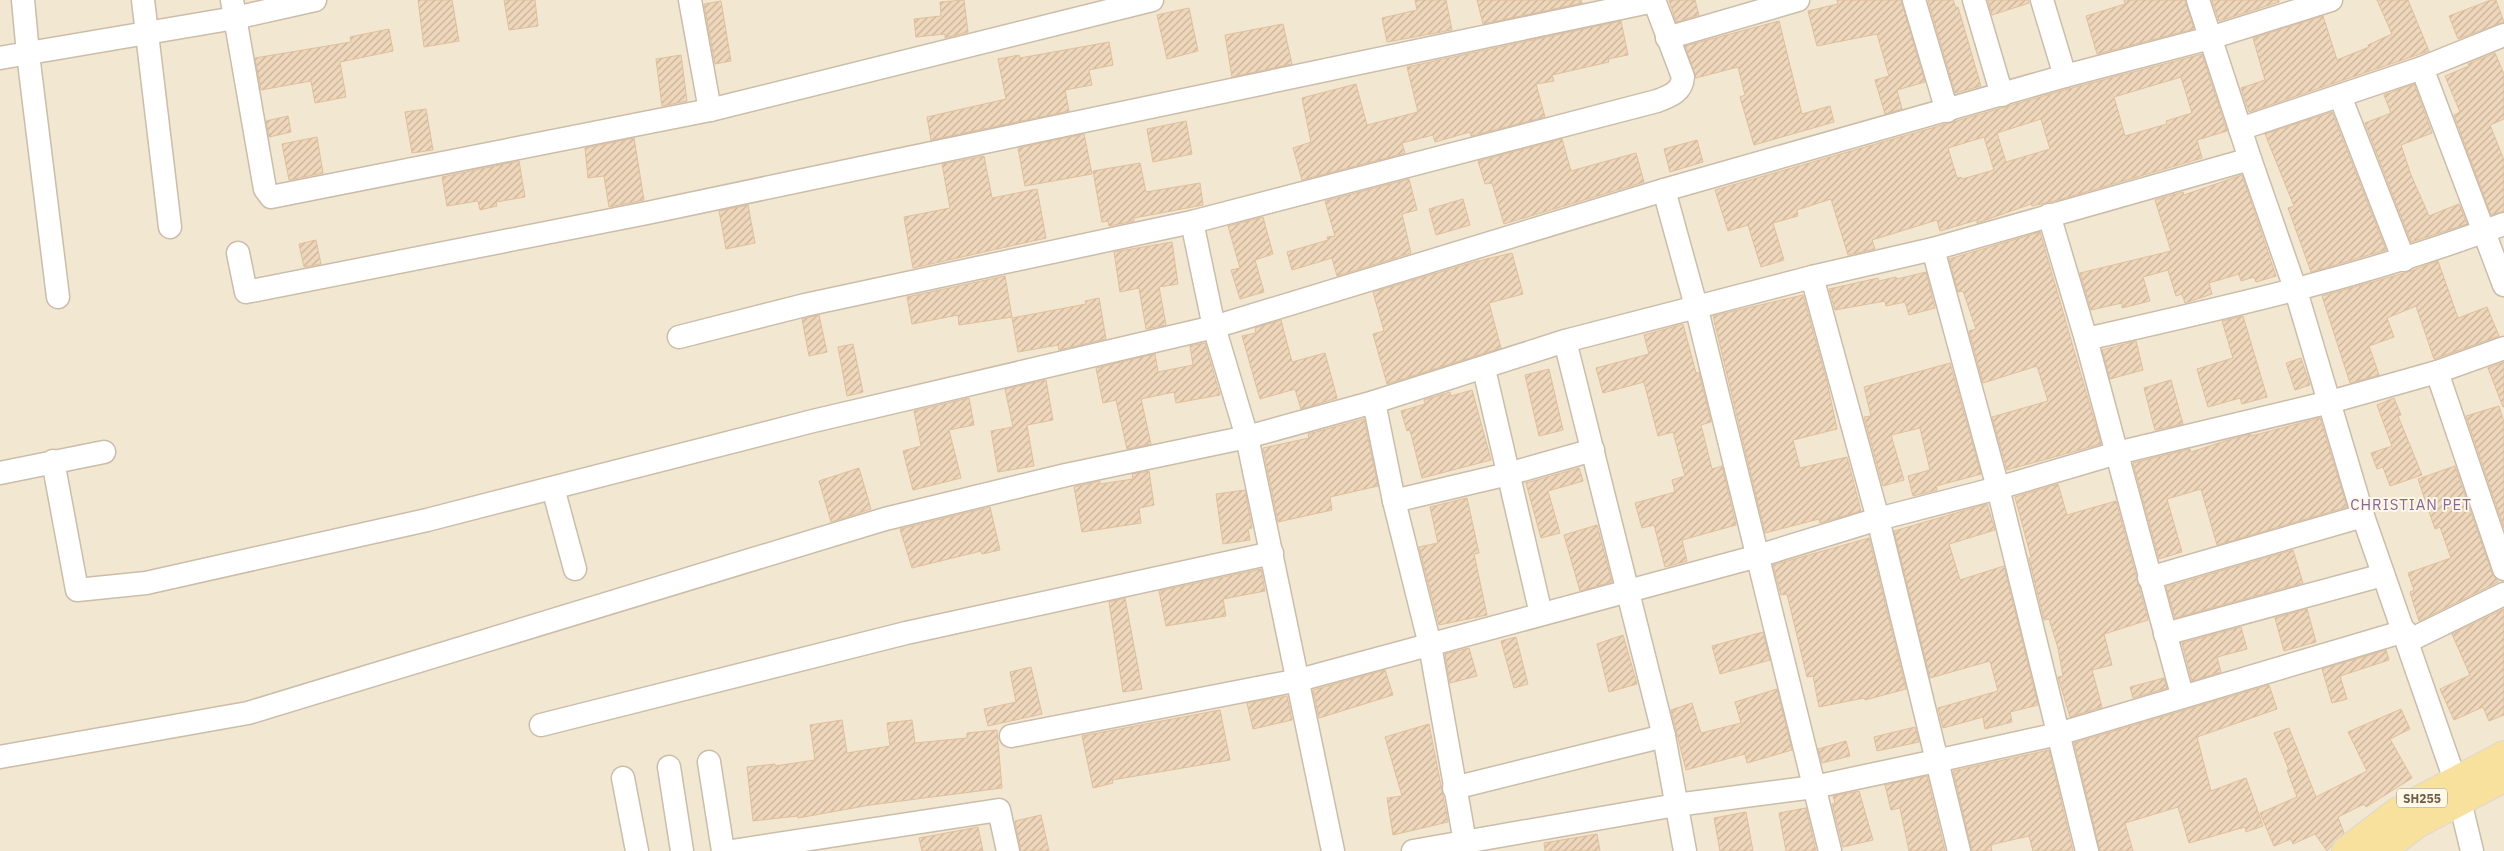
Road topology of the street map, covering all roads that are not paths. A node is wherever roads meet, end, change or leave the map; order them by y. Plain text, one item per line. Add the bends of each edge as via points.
1 (23, 0) edge
2 (143, 0) edge
3 (315, 0) edge
4 (690, 0) edge
5 (1152, 0) edge
6 (1654, 0) edge
7 (1798, 0) edge
8 (1914, 0) edge
9 (1974, 0) edge
10 (2042, 0) edge
11 (2198, 0) edge
12 (2331, 0) edge
13 (234, 9) edge
14 (147, 32) junction
15 (1667, 38) junction
16 (2210, 38) junction
17 (2502, 40) edge
18 (28, 54) junction
19 (0, 58) edge
20 (2422, 68) junction
21 (2065, 76) junction
22 (2002, 94) junction
23 (2340, 96) junction
24 (710, 110) junction
25 (1947, 111) junction
26 (2240, 129) junction
27 (2250, 160) junction
28 (1664, 190) junction
29 (2049, 215) junction
30 (1192, 222) junction
31 (2504, 224) edge
32 (170, 226) dead end
33 (2483, 232) junction
34 (1933, 249) junction
35 (238, 253) dead end
36 (2404, 260) junction
37 (1812, 277) junction
38 (2504, 285) edge
39 (2296, 291) junction
40 (58, 297) dead end
41 (1696, 306) junction
42 (1214, 327) junction
43 (679, 337) dead end
44 (2086, 339) junction
45 (1565, 341) junction
46 (2504, 348) edge
47 (1484, 369) junction
48 (2437, 372) junction
49 (1374, 402) junction
50 (2330, 402) junction
51 (1247, 437) junction
52 (1593, 450) junction
53 (104, 452) dead end
54 (2117, 453) junction
55 (53, 461) junction
56 (0, 473) edge
57 (1508, 474) junction
58 (553, 488) junction
59 (1998, 488) junction
60 (1394, 501) junction
61 (2363, 516) junction
62 (1878, 520) junction
63 (1272, 553) junction
64 (1758, 556) junction
65 (575, 569) dead end
66 (2504, 569) edge
67 (2383, 574) junction
68 (2149, 578) junction
69 (1628, 591) junction
70 (2504, 594) edge
71 (1541, 614) junction
72 (2165, 634) junction
73 (2406, 636) junction
74 (1430, 645) junction
75 (1299, 680) junction
76 (2182, 696) junction
77 (541, 725) dead end
78 (2058, 734) junction
79 (1012, 736) dead end
80 (1664, 736) junction
81 (2504, 755) edge
82 (0, 757) edge
83 (1936, 761) junction
84 (709, 762) dead end
85 (669, 767) dead end
86 (623, 778) dead end
87 (2504, 778) edge
88 (1814, 787) junction
89 (1454, 788) junction
90 (2458, 789) junction
91 (1676, 805) junction
92 (1465, 842) junction
93 (637, 851) edge
94 (682, 851) edge
95 (723, 851) edge
96 (732, 851) edge
97 (1008, 851) edge
98 (1332, 851) edge
99 (1413, 851) edge
100 (1686, 851) edge
101 (1830, 851) edge
102 (1959, 851) edge
103 (2087, 851) edge
104 (2346, 851) edge
105 (2381, 851) edge
106 (2472, 851) edge

1 - 18 street
2 - 14 street
3 - 13 street
4 - 24 street
5 - 24 street
6 - 15 street
6 - 35 street via 647,213 246,292
7 - 15 street
8 - 25 street
9 - 22 street
10 - 21 street
11 - 16 street
12 - 16 street
13 - 14 street
13 - 24 street via 265,190 271,197
14 - 18 street
14 - 32 street
15 - 30 street via 1683,77 1683,84 1671,96
16 - 21 street
16 - 26 street
17 - 20 street
18 - 19 street
18 - 40 street
20 - 23 street
20 - 33 street
21 - 22 street
22 - 25 street
23 - 26 street
23 - 36 street
25 - 28 street
26 - 27 street
27 - 29 street
27 - 39 street
28 - 41 street
28 - 42 street
29 - 34 street
29 - 44 street
30 - 42 street
30 - 43 street via 805,304
31 - 33 street
33 - 36 street
33 - 38 street
34 - 37 street
34 - 59 street
36 - 39 street
37 - 41 street
37 - 62 street
39 - 44 street
39 - 50 street
41 - 45 street
41 - 64 street
42 - 51 street
42 - 58 street via 813,421
44 - 54 street
45 - 47 street
45 - 52 street
46 - 48 street
47 - 49 street
47 - 57 street
48 - 50 street
48 - 66 street
49 - 51 street
49 - 60 street
50 - 54 street
50 - 61 street
51 - 63 street
51 - 82 street via 1066,475 885,519 248,713
52 - 57 street
52 - 69 street
53 - 55 street
54 - 59 street
54 - 68 street
55 - 56 street
55 - 58 street via 77,590 146,583
57 - 60 street
57 - 71 street
58 - 65 street
59 - 62 street
59 - 78 street
60 - 74 street
61 - 67 street
61 - 68 street
62 - 64 street
62 - 83 street
63 - 75 street
63 - 77 street via 906,633
64 - 69 street
64 - 88 street
67 - 72 street
67 - 73 street
68 - 72 street
69 - 71 street
69 - 80 street
70 - 73 street
71 - 74 street
72 - 76 street
73 - 76 street
73 - 90 street
74 - 75 street
74 - 89 street
75 - 79 street
75 - 98 street
76 - 78 street
78 - 83 street
78 - 103 street
80 - 89 street
80 - 91 street
81 - 90 main road, SH255
83 - 88 street
83 - 102 street
84 - 95 street
85 - 94 street
86 - 93 street
87 - 90 main road, SH255
88 - 91 street
88 - 101 street
89 - 92 street
90 - 104 main road, SH255 via 2396,812
90 - 105 main road, SH255
90 - 106 street
91 - 92 street
91 - 100 street
92 - 99 street
96 - 97 street via 1000,810

